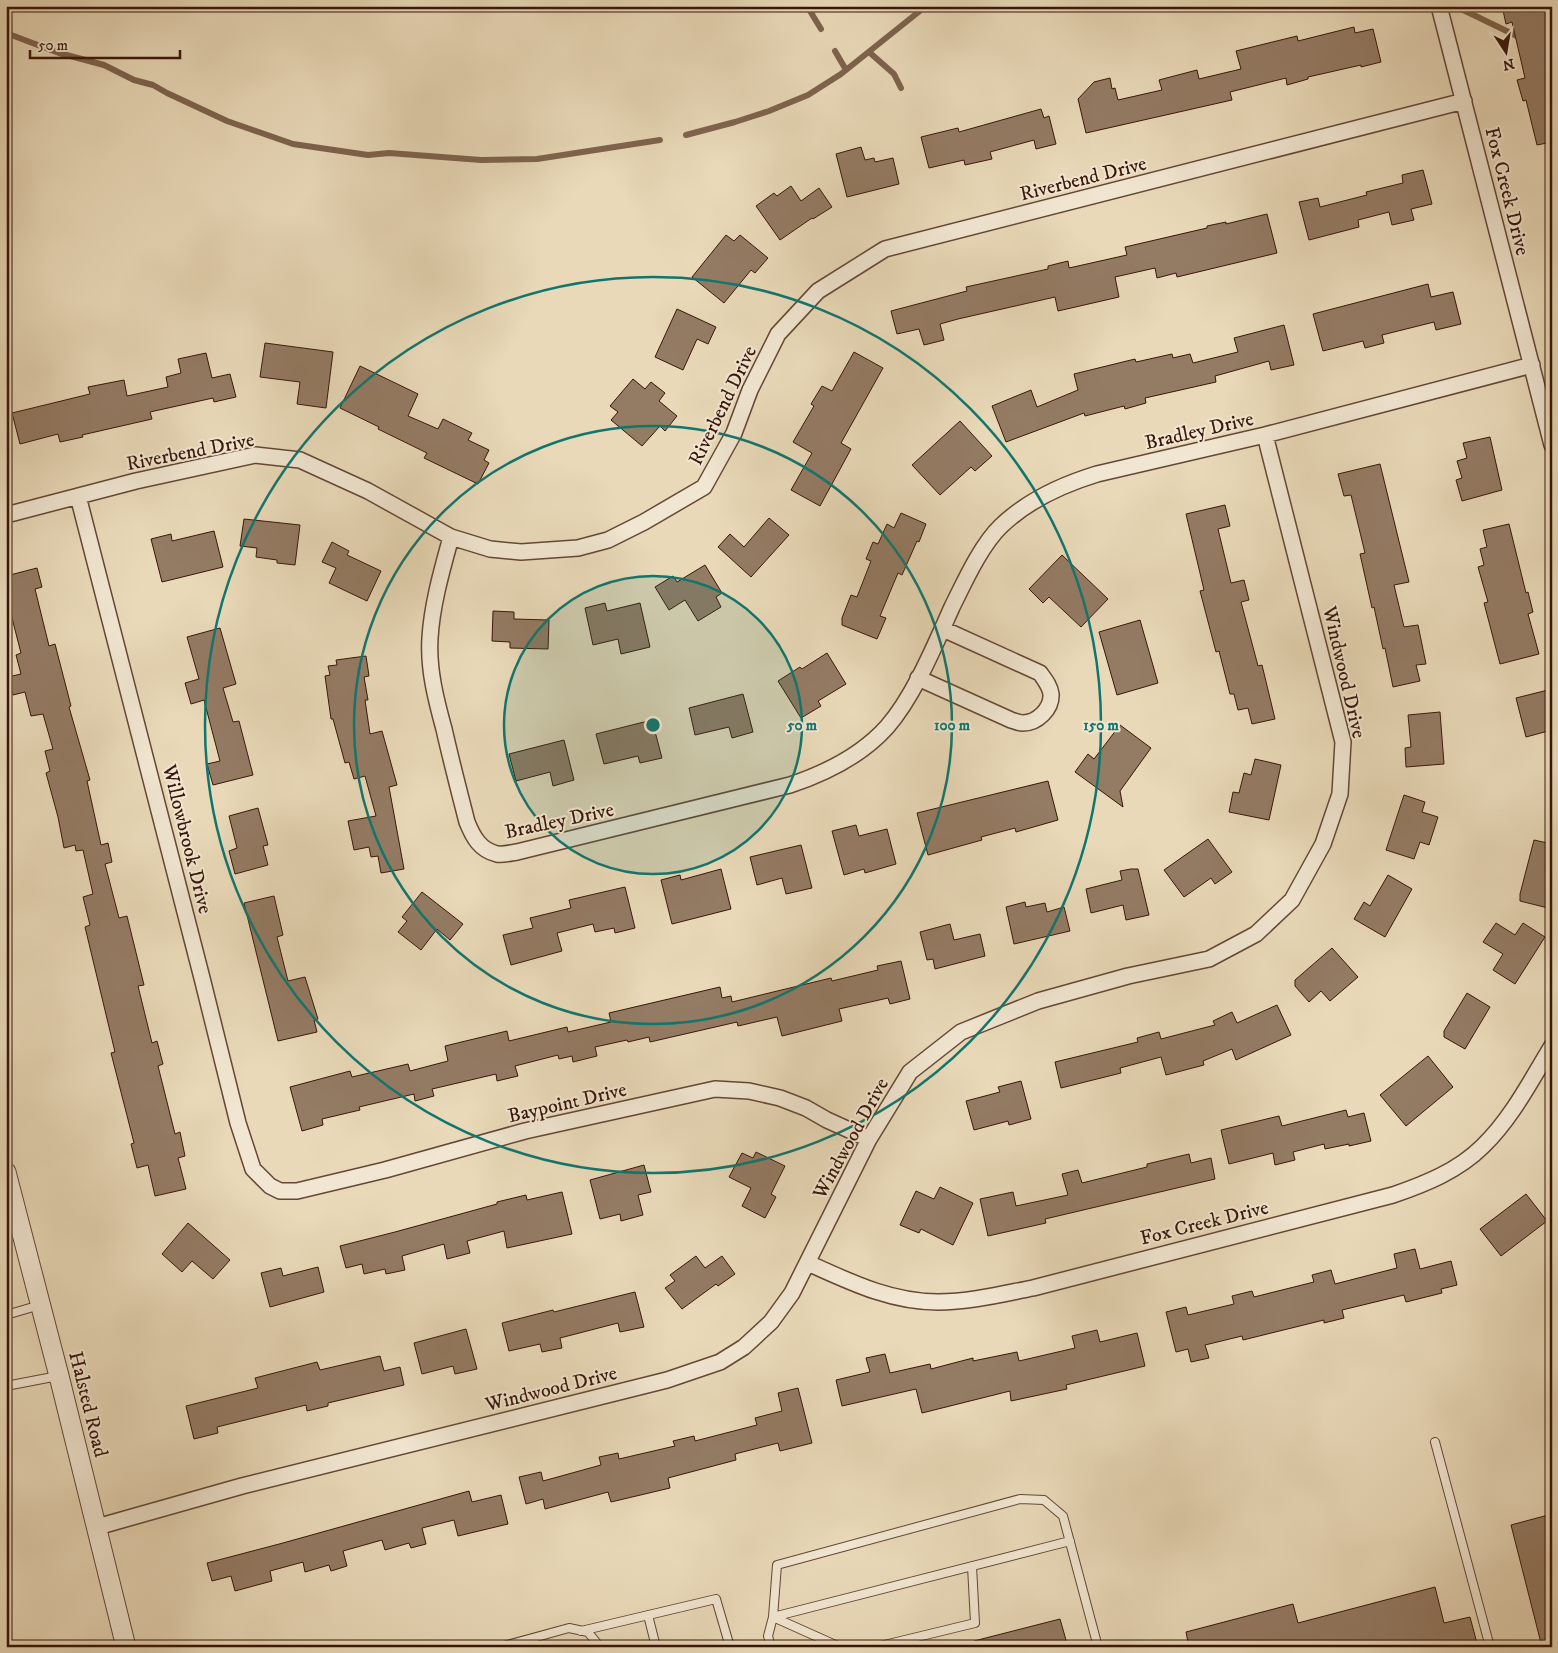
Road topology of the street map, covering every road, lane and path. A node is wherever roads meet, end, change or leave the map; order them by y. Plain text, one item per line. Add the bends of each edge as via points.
1 (1440, 6) edge
2 (1464, 101) junction
3 (1532, 365) junction
4 (1265, 435) junction
5 (1552, 445) edge
6 (78, 496) junction
7 (6, 515) edge
8 (451, 537) junction
9 (943, 628) junction
10 (918, 678) junction
11 (1552, 1046) edge
12 (868, 1139) junction
13 (6, 1172) edge
14 (270, 1186) joint
15 (808, 1263) junction
16 (40, 1305) junction
17 (6, 1315) edge
18 (59, 1376) junction
19 (6, 1386) edge
20 (1435, 1442) dead end
21 (97, 1527) junction
22 (1070, 1541) junction
23 (972, 1566) junction
24 (648, 1615) junction
25 (774, 1616) junction
26 (580, 1631) junction
27 (126, 1647) edge
28 (500, 1647) edge
29 (600, 1647) edge
30 (656, 1647) edge
31 (730, 1647) edge
32 (771, 1647) edge
33 (840, 1647) edge
34 (876, 1647) edge
35 (1098, 1647) edge
36 (1490, 1647) edge

1 - 2 street, Fox Creek Drive
2 - 3 street, Fox Creek Drive
2 - 8 street, Riverbend Drive via 886,249 818,291 778,334 750,390 734,433 704,487 608,540 578,548 521,552 490,549
3 - 4 street, Bradley Drive
3 - 5 street, Fox Creek Drive
4 - 9 street, Bradley Drive via 1097,474 1051,491 1000,527 964,581
4 - 12 street, Windwood Drive via 1344,742 1340,794 1324,844 1292,900 1256,934 1209,959 1128,976 1038,1001 961,1032 910,1072
6 - 7 street, Riverbend Drive
6 - 8 street, Riverbend Drive via 255,455 300,460 368,491
6 - 14 street, Willowbrook Drive via 238,1123 254,1169
8 - 10 street, Bradley Drive via 434,608 430,639 432,674 467,822 480,846 497,854 622,827 816,776 865,747 886,728
9 - 10 street, Bradley Drive
9 - 10 street via 1040,673 1051,696 1046,710 1037,719 1023,723 1010,720
11 - 15 street, Fox Creek Drive via 1503,1124 1482,1148 1455,1168 1393,1195 1033,1288 963,1300 909,1300 858,1285
12 - 14 street, Baypoint Drive via 780,1098 749,1091 715,1089 525,1130 297,1191 280,1191
12 - 15 street, Windwood Drive
13 - 16 street, Halsted Road
15 - 21 street, Windwood Drive via 771,1322 744,1347 720,1362 667,1380 242,1486
16 - 17 lane
16 - 18 street, Halsted Road
18 - 19 lane
18 - 21 street, Halsted Road
20 - 36 lane
21 - 27 street, Halsted Road
22 - 23 lane
22 - 25 lane via 1063,1516 1044,1500 1020,1499 777,1565
22 - 35 lane
23 - 25 lane
23 - 34 lane via 975,1623
24 - 26 lane
24 - 30 lane
24 - 31 lane via 716,1598
25 - 32 lane via 768,1636
25 - 33 lane
26 - 28 lane via 569,1628
26 - 29 lane via 588,1632

